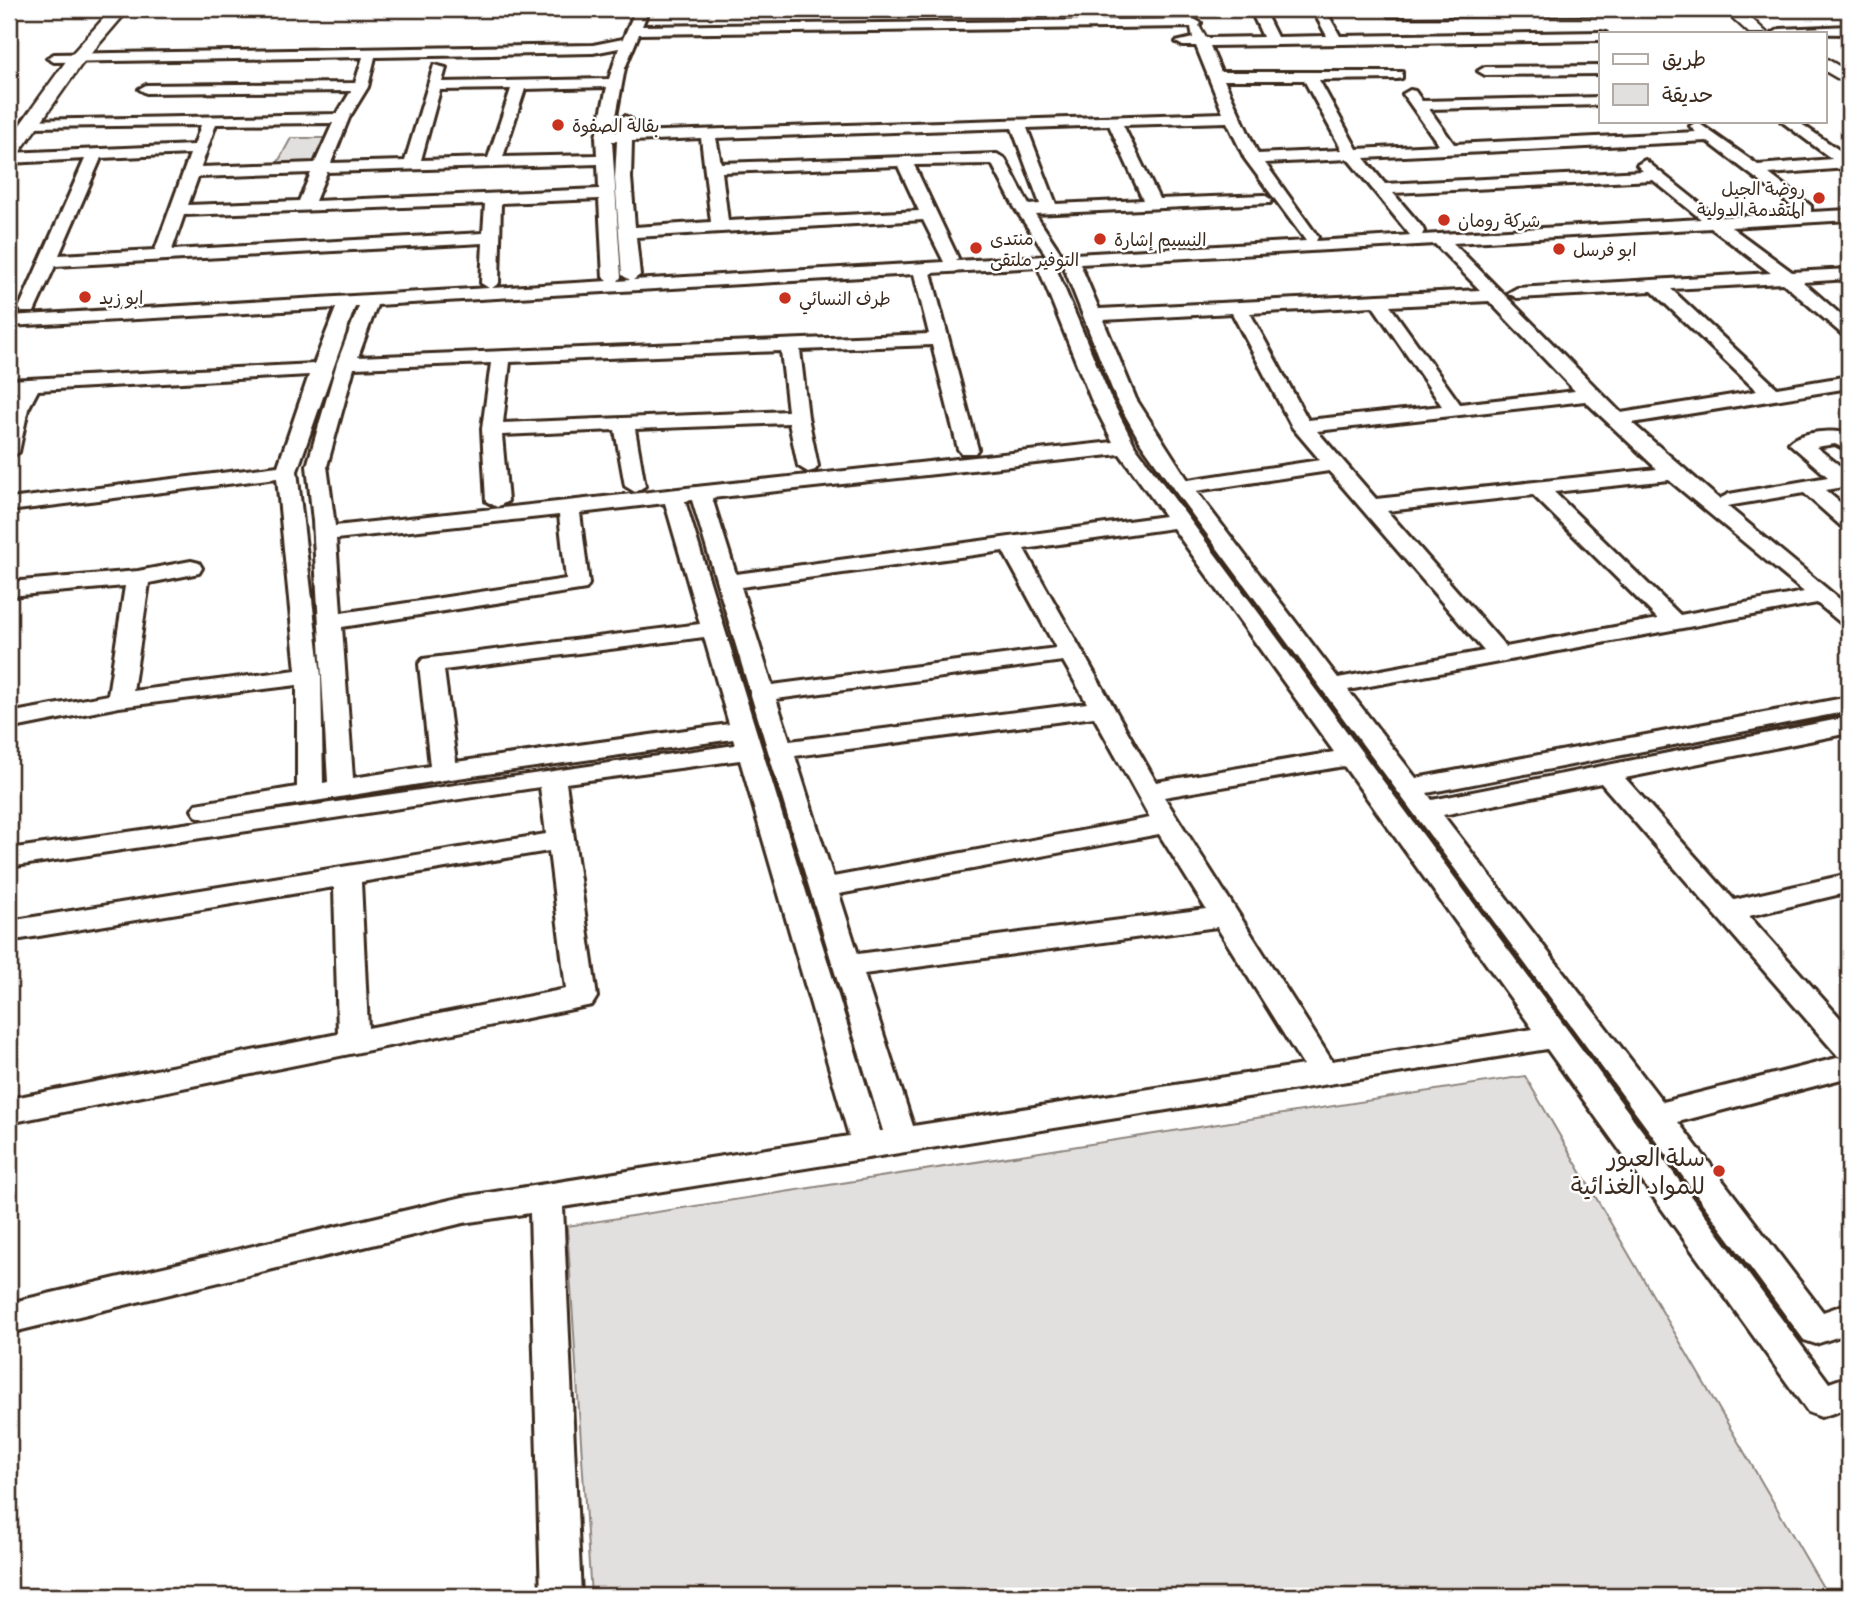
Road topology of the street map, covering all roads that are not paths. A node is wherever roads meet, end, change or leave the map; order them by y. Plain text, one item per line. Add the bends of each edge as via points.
1 (100, 9) edge
2 (121, 9) edge
3 (642, 9) edge
4 (657, 9) edge
5 (1257, 9) edge
6 (1319, 9) edge
7 (1731, 9) edge
8 (1753, 9) edge
9 (1393, 11) edge
10 (894, 15) edge
11 (970, 15) edge
12 (1175, 16) edge
13 (1192, 16) edge
14 (1849, 30) edge
15 (1758, 32) edge
16 (1779, 32) edge
17 (1803, 32) edge
18 (636, 35) junction
19 (1849, 36) edge
20 (1599, 37) edge
21 (1826, 37) edge
22 (1411, 39) junction
23 (1336, 40) junction
24 (1272, 41) junction
25 (1599, 43) edge
26 (1193, 45) junction
27 (1376, 45) junction
28 (443, 57) junction
29 (77, 58) junction
30 (369, 58) junction
31 (167, 60) junction
32 (49, 64) joint
33 (1826, 64) edge
34 (1599, 70) edge
35 (1486, 72) junction
36 (1309, 75) junction
37 (1396, 75) junction
38 (1214, 76) junction
39 (1849, 80) edge
40 (1826, 81) edge
41 (614, 83) junction
42 (519, 85) junction
43 (433, 86) junction
44 (360, 87) junction
45 (1849, 95) edge
46 (1599, 100) edge
47 (135, 105) junction
48 (1418, 105) junction
49 (1220, 113) junction
50 (342, 118) junction
51 (210, 120) junction
52 (1114, 121) junction
53 (1692, 122) edge
54 (1789, 122) edge
55 (29, 123) junction
56 (1018, 124) junction
57 (624, 132) junction
58 (604, 133) junction
59 (708, 134) junction
60 (1710, 136) junction
61 (1618, 141) junction
62 (200, 149) junction
63 (1450, 149) junction
64 (95, 154) junction
65 (1352, 154) junction
66 (9, 156) edge
67 (1031, 158) junction
68 (603, 159) junction
69 (997, 159) junction
70 (1253, 159) junction
71 (904, 161) junction
72 (494, 162) junction
73 (412, 165) junction
74 (322, 167) junction
75 (714, 168) junction
76 (1754, 170) junction
77 (192, 172) junction
78 (1657, 175) junction
79 (1381, 189) junction
80 (605, 194) junction
81 (492, 198) junction
82 (1153, 204) junction
83 (305, 206) junction
84 (1849, 206) edge
85 (1805, 208) junction
86 (1050, 209) junction
87 (178, 210) junction
88 (1024, 210) junction
89 (929, 215) junction
90 (1849, 215) edge
91 (1709, 219) junction
92 (720, 227) junction
93 (1416, 231) junction
94 (628, 232) junction
95 (1310, 237) junction
96 (491, 238) junction
97 (1451, 239) junction
98 (162, 256) junction
99 (949, 258) junction
100 (1055, 258) junction
101 (51, 261) junction
102 (921, 269) junction
103 (1849, 274) edge
104 (631, 275) junction
105 (612, 277) junction
106 (1787, 277) junction
107 (1654, 283) junction
108 (490, 284) junction
109 (1506, 294) junction
110 (359, 301) junction
111 (1378, 301) junction
112 (1238, 308) junction
113 (28, 309) junction
114 (9, 310) edge
115 (1092, 316) junction
116 (9, 321) edge
117 (1849, 331) edge
118 (939, 339) junction
119 (790, 346) junction
120 (501, 356) junction
121 (346, 363) junction
122 (321, 369) junction
123 (32, 384) junction
124 (9, 386) edge
125 (1847, 388) edge
126 (1772, 394) junction
127 (1590, 395) junction
128 (1455, 410) junction
129 (798, 417) junction
130 (624, 424) junction
131 (1634, 424) junction
132 (1302, 427) junction
133 (492, 429) junction
134 (1121, 440) junction
135 (1849, 445) edge
136 (968, 449) junction
137 (9, 452) edge
138 (1335, 464) junction
139 (808, 466) junction
140 (287, 471) junction
141 (1674, 472) junction
142 (1847, 480) edge
143 (635, 486) junction
144 (1537, 486) junction
145 (1808, 486) junction
146 (1182, 487) junction
147 (700, 493) junction
148 (673, 496) junction
149 (1730, 500) junction
150 (497, 501) junction
151 (9, 505) edge
152 (569, 506) junction
153 (1371, 506) junction
154 (1178, 521) junction
155 (1849, 521) edge
156 (324, 527) junction
157 (1010, 544) junction
158 (191, 568) dead end
159 (138, 578) junction
160 (728, 582) junction
161 (9, 589) edge
162 (1824, 595) junction
163 (1849, 597) edge
164 (1849, 618) edge
165 (329, 622) junction
166 (1675, 623) junction
167 (713, 629) junction
168 (1071, 653) junction
169 (1501, 655) junction
170 (309, 676) junction
171 (1332, 686) junction
172 (763, 693) junction
173 (119, 700) junction
174 (1849, 704) edge
175 (1102, 709) junction
176 (9, 721) edge
177 (1849, 725) edge
178 (747, 740) junction
179 (780, 750) junction
180 (1351, 757) junction
181 (444, 772) junction
182 (1607, 774) junction
183 (552, 776) junction
184 (341, 788) junction
185 (1409, 788) junction
186 (310, 792) junction
187 (1149, 792) junction
188 (1425, 810) junction
189 (1166, 824) junction
190 (561, 840) junction
191 (9, 845) edge
192 (9, 858) edge
193 (347, 876) junction
194 (1849, 883) edge
195 (823, 888) junction
196 (1729, 911) junction
197 (1225, 916) junction
198 (9, 932) edge
199 (848, 966) junction
200 (1555, 1037) junction
201 (354, 1042) junction
202 (1849, 1048) edge
203 (1849, 1066) edge
204 (1324, 1073) junction
205 (9, 1111) edge
206 (1656, 1116) junction
207 (901, 1139) junction
208 (868, 1146) junction
209 (546, 1196) junction
210 (9, 1318) edge
211 (1849, 1318) edge
212 (1816, 1329) junction
213 (1777, 1341) junction
214 (1849, 1392) edge
215 (561, 1596) edge

1 - 32 main road
2 - 29 main road
3 - 18 street
4 - 18 street
5 - 24 street
6 - 23 street
7 - 9 street
7 - 15 main road
8 - 16 main road
9 - 22 street
10 - 11 street
10 - 18 street
11 - 12 street
12 - 13 street
12 - 18 street
12 - 26 street
13 - 26 street
14 - 17 street
18 - 28 street
18 - 29 street via 593,49
18 - 41 street
18 - 57 street
19 - 21 street
20 - 22 street
22 - 23 street
23 - 24 street
24 - 26 street
25 - 35 street
26 - 27 street
26 - 38 street
26 - 49 street
27 - 35 street
27 - 37 street
28 - 30 street
28 - 43 street
29 - 31 street
29 - 32 street
29 - 55 main road
30 - 31 street
30 - 44 street
31 - 47 street
33 - 39 main road
34 - 35 street
35 - 46 street
35 - 48 street
36 - 37 street
36 - 38 street
36 - 65 street
37 - 48 street
38 - 49 street
40 - 45 main road
41 - 42 street
41 - 58 street
42 - 43 street
42 - 72 street
43 - 73 street
44 - 47 street
44 - 50 street
47 - 51 street
47 - 55 street
48 - 63 street
49 - 52 street
49 - 57 street
49 - 70 street
49 - 82 street via 1267,204
50 - 51 street
50 - 74 street
51 - 62 street
52 - 56 street
52 - 82 street
53 - 60 street
54 - 76 street via 1847,163
55 - 66 main road
56 - 59 street
56 - 67 street
57 - 58 street
57 - 59 street
57 - 94 street
58 - 68 street
59 - 75 street
60 - 61 street
60 - 76 street
61 - 63 street
61 - 78 street
62 - 64 street
62 - 77 street
63 - 65 street
64 - 66 street
64 - 101 street
65 - 70 street
65 - 79 street
67 - 69 street
67 - 86 street
68 - 72 street
68 - 80 street
69 - 71 street
69 - 88 street
70 - 95 street
71 - 75 street
71 - 89 street
72 - 73 street
73 - 74 street
74 - 77 street
74 - 83 street
75 - 92 street
76 - 85 street
77 - 87 street
78 - 79 street
78 - 91 street
79 - 93 street
80 - 81 street
80 - 105 street
81 - 83 street
81 - 96 street
82 - 86 street
83 - 87 street
84 - 85 street
85 - 91 street
86 - 88 street
87 - 98 street
88 - 100 street
89 - 92 street
89 - 99 street
90 - 91 street
91 - 93 street
91 - 97 street
91 - 106 street
92 - 94 street
93 - 95 street
94 - 104 street
95 - 100 street via 1286,234
96 - 98 street
96 - 108 street
97 - 100 street
97 - 109 street
98 - 101 street
99 - 100 street
99 - 104 street
100 - 102 street
100 - 115 street
100 - 134 street via 1101,399
101 - 113 street
102 - 110 street
102 - 118 street
103 - 106 street
104 - 105 street
105 - 108 street
106 - 107 street
106 - 117 street
107 - 109 street
107 - 126 street
108 - 113 street
109 - 111 street
109 - 127 street
109 - 131 street
110 - 116 street
110 - 121 street
110 - 122 street
111 - 112 street
111 - 128 street
112 - 115 street
112 - 132 street
113 - 114 street
115 - 146 street via 1126,399
118 - 119 street
118 - 136 street
119 - 120 street
119 - 129 street
120 - 121 street
120 - 133 street
121 - 156 street via 317,466
122 - 123 street
122 - 140 street
123 - 124 street
123 - 137 street via 19,409
125 - 126 street
125 - 131 street
126 - 131 street
127 - 128 street
127 - 131 street
128 - 132 street
129 - 130 street
129 - 139 street
130 - 133 street
130 - 143 street
131 - 141 street
131 - 149 street
132 - 138 street
133 - 150 street
134 - 136 street
134 - 147 street
134 - 154 street
135 - 142 street via 1839,437 1798,443
136 - 139 street
138 - 146 street
138 - 153 street
139 - 143 street
140 - 151 street
140 - 170 street
141 - 144 street
141 - 162 street
142 - 145 street
143 - 150 street
144 - 153 street
144 - 166 street
145 - 149 street
145 - 155 street
146 - 171 street
147 - 148 street
147 - 160 street
148 - 152 street
148 - 167 street
149 - 163 street
150 - 156 street
152 - 156 street
152 - 165 street via 578,584
153 - 169 street
154 - 157 street
154 - 180 street
156 - 165 street
157 - 160 street
157 - 168 street
158 - 159 street
159 - 161 street
159 - 173 street
160 - 172 street
162 - 164 street
162 - 166 street
165 - 184 street
166 - 169 street
167 - 178 street
167 - 181 street via 431,664
168 - 172 street
168 - 175 street
169 - 171 street
170 - 173 street
170 - 186 street
171 - 185 street
172 - 179 street
173 - 176 street
174 - 185 street
175 - 179 street
175 - 187 street
177 - 182 street
178 - 181 street
178 - 183 street
178 - 208 street
179 - 195 street
180 - 187 street
180 - 200 street
181 - 184 street
182 - 188 street
182 - 196 street
183 - 190 street
183 - 192 street
184 - 186 street
185 - 188 street
186 - 191 street
187 - 189 street
188 - 206 street
189 - 195 street
189 - 197 street
190 - 193 street
190 - 201 street via 582,997
193 - 198 street
193 - 201 street
194 - 196 street
195 - 199 street
196 - 202 street
197 - 199 street
197 - 204 street
199 - 207 street
200 - 204 street
200 - 213 street
201 - 205 street
203 - 206 street
204 - 207 street
206 - 212 street
207 - 208 street
208 - 209 street
209 - 210 street via 463,1210
209 - 215 street
211 - 212 street
212 - 213 street
213 - 214 street via 1821,1401

